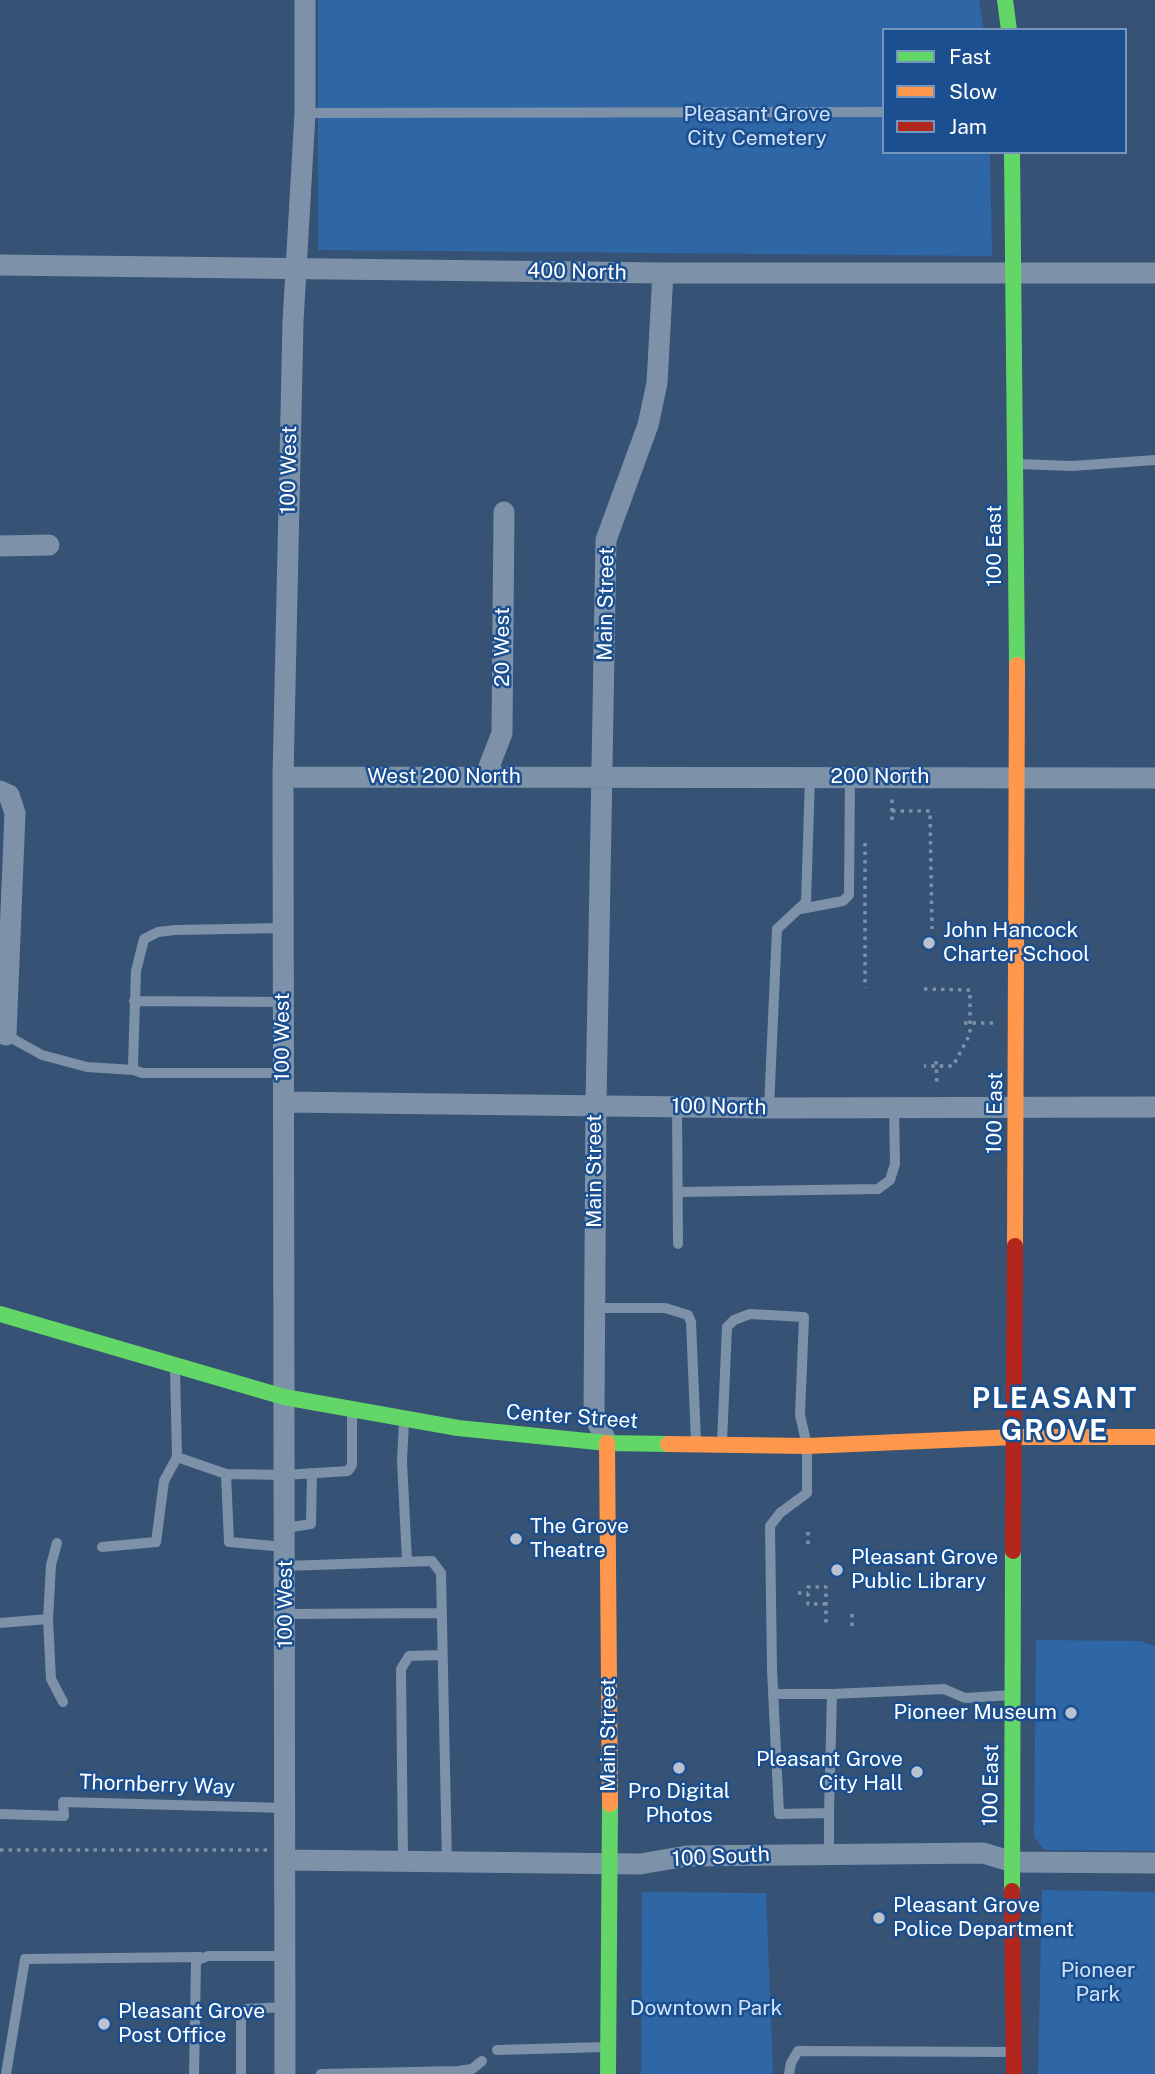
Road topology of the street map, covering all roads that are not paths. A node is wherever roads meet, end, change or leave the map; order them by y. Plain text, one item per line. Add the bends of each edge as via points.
1 (305, 0) edge
2 (1005, 0) edge
3 (1009, 28) edge
4 (882, 112) edge
5 (305, 113) junction
6 (1012, 154) edge
7 (0, 265) edge
8 (296, 267) junction
9 (1155, 273) edge
10 (663, 274) junction
11 (1014, 275) junction
12 (1155, 460) edge
13 (1016, 464) junction
14 (504, 512) dead end
15 (49, 545) dead end
16 (0, 546) edge
17 (283, 777) junction
18 (604, 777) junction
19 (810, 777) junction
20 (850, 777) junction
21 (1018, 777) junction
22 (485, 778) junction
23 (1155, 778) edge
24 (0, 791) edge
25 (801, 909) junction
26 (283, 928) junction
27 (134, 1001) junction
28 (283, 1002) junction
29 (6, 1035) joint
30 (134, 1070) junction
31 (284, 1073) junction
32 (284, 1102) junction
33 (596, 1104) junction
34 (1016, 1105) junction
35 (677, 1106) junction
36 (894, 1106) junction
37 (1155, 1107) edge
38 (769, 1108) junction
39 (679, 1192) junction
40 (678, 1244) dead end
41 (595, 1308) junction
42 (0, 1314) edge
43 (176, 1366) junction
44 (285, 1398) junction
45 (352, 1409) junction
46 (404, 1418) junction
47 (1015, 1437) junction
48 (1155, 1437) edge
49 (607, 1443) junction
50 (696, 1444) junction
51 (722, 1445) junction
52 (807, 1446) junction
53 (177, 1457) junction
54 (226, 1474) junction
55 (312, 1474) junction
56 (285, 1475) junction
57 (57, 1544) dead end
58 (102, 1547) dead end
59 (285, 1547) junction
60 (407, 1561) junction
61 (442, 1613) junction
62 (286, 1614) junction
63 (48, 1619) junction
64 (0, 1623) edge
65 (442, 1655) junction
66 (773, 1694) junction
67 (832, 1694) junction
68 (1014, 1695) junction
69 (63, 1702) dead end
70 (287, 1808) junction
71 (830, 1813) junction
72 (0, 1814) edge
73 (829, 1853) junction
74 (286, 1855) junction
75 (1013, 1861) junction
76 (403, 1862) junction
77 (447, 1863) junction
78 (610, 1863) junction
79 (1155, 1863) edge
80 (285, 1956) junction
81 (200, 1957) junction
82 (285, 2007) junction
83 (608, 2047) junction
84 (497, 2050) dead end
85 (1014, 2052) junction
86 (481, 2062) dead end
87 (6, 2074) edge
88 (194, 2074) edge
89 (241, 2074) edge
90 (285, 2074) edge
91 (321, 2074) edge
92 (608, 2074) edge
93 (789, 2074) edge
94 (1014, 2074) edge

1 - 5 street, 100 West
2 - 3 main road
4 - 5 lane
5 - 8 street, 100 West
6 - 11 main road, 100 East
7 - 8 street, 400 North
8 - 10 street, 400 North
8 - 17 street, 100 West
9 - 11 street, 400 North
10 - 11 street, 400 North
10 - 18 street, Main Street via 657,383 648,425 606,540
11 - 13 main road, 100 East
12 - 13 lane via 1072,466
13 - 21 main road, 100 East
14 - 22 street, 20 West via 502,733
15 - 16 street
17 - 22 street, West 200 North
17 - 26 street, 100 West
18 - 19 street, 200 North
18 - 22 street, West 200 North
18 - 33 street, Main Street
19 - 20 street, 200 North
19 - 25 lane via 808,886
20 - 21 street, 200 North
20 - 25 lane via 849,895 843,901
21 - 23 street, 200 North
21 - 34 main road, 100 East
24 - 29 street via 9,795 15,813
25 - 38 lane via 778,929
26 - 27 lane via 150,934 140,947
26 - 28 street, 100 West
27 - 28 lane
27 - 30 lane
28 - 31 street, 100 West
29 - 30 lane via 42,1055 87,1067
30 - 31 lane
31 - 32 street, 100 West
32 - 33 street, 100 North
32 - 44 street, 100 West
33 - 35 street, 100 North
33 - 41 street, Main Street
34 - 36 street, 100 North
34 - 37 street, 100 North
34 - 47 main road, 100 East
35 - 38 street, 100 North
35 - 39 lane
36 - 38 street, 100 North
36 - 39 lane via 895,1164 890,1180 878,1189
39 - 40 lane
41 - 49 street, Main Street via 594,1415
41 - 50 lane via 664,1308 688,1315
42 - 43 main road, Center Street
43 - 44 main road, Center Street
43 - 53 lane
44 - 45 main road, Center Street
44 - 56 street, 100 West
45 - 46 main road, Center Street
45 - 55 lane via 351,1468
46 - 49 main road, Center Street
46 - 60 lane
47 - 48 main road, Center Street
47 - 52 main road, Center Street
47 - 68 main road, 100 East
49 - 50 main road, Center Street
49 - 78 main road, Main Street
50 - 51 main road, Center Street
51 - 52 main road, Center Street
51 - 52 lane via 727,1327 742,1316 760,1313 804,1317 800,1415
52 - 66 lane via 807,1493 770,1526
53 - 54 lane
53 - 58 lane via 164,1481 156,1542
54 - 56 lane
54 - 59 lane via 229,1542
55 - 56 lane
55 - 59 lane via 312,1522
56 - 59 street, 100 West
57 - 63 lane
59 - 60 lane
59 - 62 street, 100 West
60 - 61 lane via 432,1560 441,1573
61 - 62 lane
61 - 65 lane
62 - 70 street, 100 West
63 - 64 lane
63 - 69 lane via 53,1687
65 - 76 lane via 409,1656 401,1669
65 - 77 lane
66 - 67 lane
66 - 71 lane via 779,1814
67 - 68 lane via 944,1689 965,1698
67 - 71 lane
68 - 75 main road, 100 East
70 - 72 lane, Thornberry Way via 63,1802 64,1816
70 - 74 street, 100 West
71 - 73 lane
73 - 75 street, 100 South via 983,1853
73 - 78 street, 100 South
74 - 76 street, 100 South
74 - 80 street, 100 West
75 - 79 street, 100 South
75 - 85 main road, 100 East
76 - 77 street, 100 South
77 - 78 street, 100 South
78 - 83 main road, Main Street
80 - 81 lane
80 - 82 street, 100 West
81 - 87 lane via 25,1959
81 - 88 lane via 194,1965
82 - 89 lane via 245,2009 241,2017
82 - 90 street, 100 West
83 - 84 lane
83 - 92 main road, Main Street
85 - 93 lane via 798,2051
85 - 94 main road, 100 East
86 - 91 lane via 458,2071

